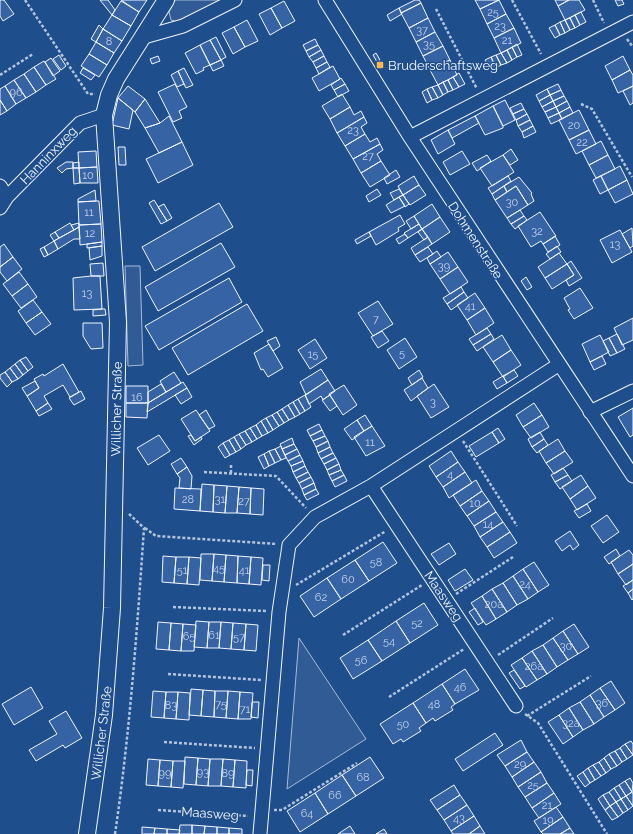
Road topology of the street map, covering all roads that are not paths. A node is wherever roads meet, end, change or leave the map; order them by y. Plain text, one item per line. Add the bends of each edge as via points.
1 (166, 0) edge
2 (235, 0) edge
3 (325, 0) edge
4 (633, 22) edge
5 (144, 37) junction
6 (104, 115) junction
7 (410, 137) junction
8 (0, 186) edge
9 (4, 202) edge
10 (558, 365) junction
11 (633, 391) edge
12 (590, 412) junction
13 (633, 476) edge
14 (371, 486) junction
15 (516, 706) road end
16 (87, 834) edge
17 (260, 834) edge

1 - 5 street, Willicher Straße
2 - 5 street via 183,26
3 - 7 street, Dohmenstraße
4 - 7 street
5 - 6 street, Willicher Straße via 116,79
6 - 9 street, Hanninxweg via 80,123
6 - 16 street, Willicher Straße via 118,322 112,608 107,688
7 - 10 street, Dohmenstraße
8 - 9 street
10 - 12 street, Dohmenstraße
10 - 14 street
11 - 12 street
12 - 13 street, Dohmenstraße
14 - 15 street, Maasweg
14 - 17 street via 315,517 289,545 280,595

